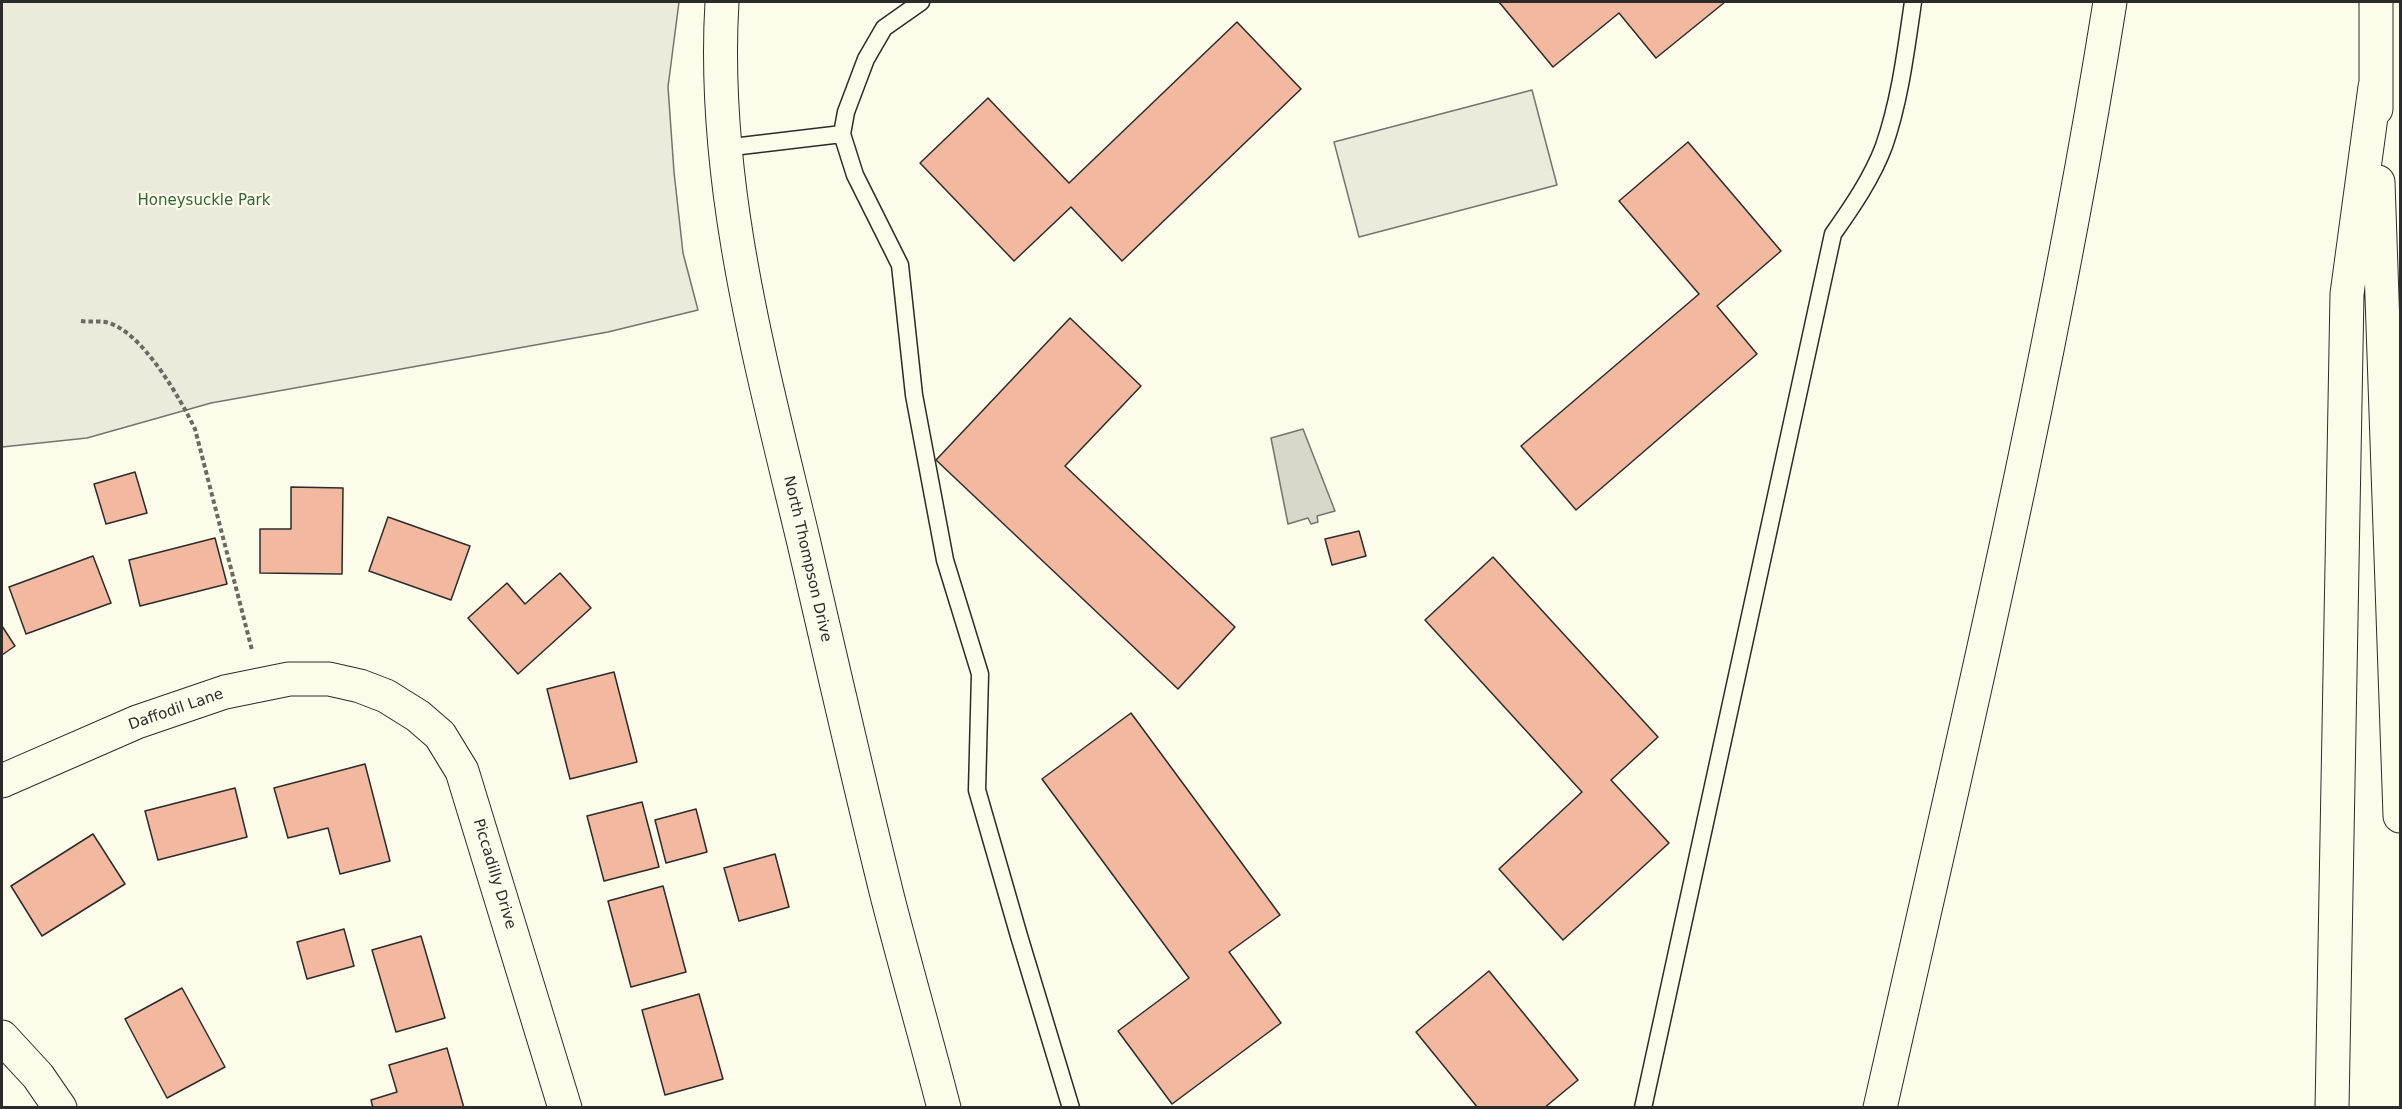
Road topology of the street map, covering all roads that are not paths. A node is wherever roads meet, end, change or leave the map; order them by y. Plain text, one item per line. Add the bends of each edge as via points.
1 (722, 2) edge
2 (921, 2) edge
3 (1913, 2) edge
4 (2110, 2) edge
5 (2376, 2) edge
6 (2375, 87) junction
7 (842, 134) junction
8 (724, 148) junction
9 (360, 686) joint
10 (2, 781) edge
11 (2400, 816) edge
12 (2, 1037) edge
13 (60, 1107) edge
14 (565, 1107) edge
15 (944, 1107) edge
16 (1071, 1107) edge
17 (1643, 1107) edge
18 (1880, 1107) edge
19 (2332, 1107) edge

1 - 8 main road, North Thompson Drive
2 - 7 lane via 884,28 866,59
3 - 17 lane via 1904,69 1883,147 1858,199 1833,234
4 - 18 main road via 2057,297
5 - 6 main road
6 - 11 main road
6 - 19 main road via 2347,294
7 - 8 lane
7 - 16 lane via 855,175 900,265 914,395 945,560 980,674 977,790
8 - 15 main road, North Thompson Drive via 737,243 774,420 888,900
9 - 10 main road, Daffodil Lane via 329,679 289,679 225,692 137,723
9 - 14 main road, Piccadilly Drive via 386,696 418,716 440,735 462,771
12 - 13 main road via 39,1076

